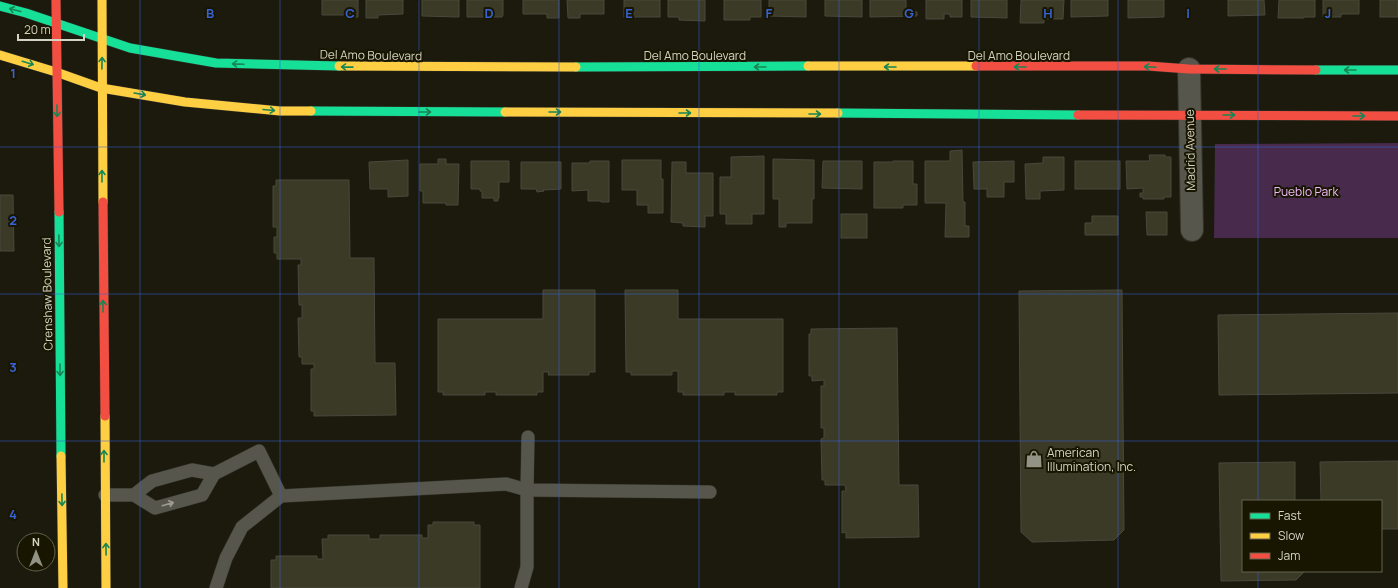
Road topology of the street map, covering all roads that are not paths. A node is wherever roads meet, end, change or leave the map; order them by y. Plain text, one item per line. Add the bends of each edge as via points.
1 (56, 0) edge
2 (102, 0) edge
3 (0, 6) edge
4 (57, 24) junction
5 (102, 38) junction
6 (0, 55) edge
7 (1189, 69) junction
8 (1398, 70) edge
9 (56, 72) junction
10 (101, 88) junction
11 (1190, 114) junction
12 (1398, 116) edge
13 (1192, 230) dead end
14 (528, 437) dead end
15 (214, 474) junction
16 (528, 490) junction
17 (710, 492) dead end
18 (105, 495) junction
19 (134, 495) junction
20 (281, 496) junction
21 (63, 588) edge
22 (106, 588) edge
23 (216, 588) edge
24 (521, 588) edge

1 - 4 main road, Crenshaw Boulevard
2 - 5 main road
4 -> 3 main road, Del Amo Boulevard
4 - 5 main road, Del Amo Boulevard
4 - 9 main road, Crenshaw Boulevard
7 -> 5 main road, Del Amo Boulevard via 1148,66 386,68 216,63 130,48
10 -> 5 main road
6 -> 9 main road
8 -> 7 main road, Del Amo Boulevard
7 - 11 street, Madrid Avenue
9 - 10 main road
9 -> 21 main road, Crenshaw Boulevard
10 -> 11 main road via 185,102 280,111 1139,116
18 -> 10 main road
11 -> 12 main road
11 - 13 street, Madrid Avenue
14 - 16 lane
15 - 19 lane via 192,470 152,481
19 -> 15 lane via 155,508 202,495
15 - 20 lane via 259,451
16 - 17 lane
16 - 20 lane via 506,484
16 - 24 lane via 527,567
18 - 19 lane
22 -> 18 main road
20 - 23 lane via 242,527 226,558

